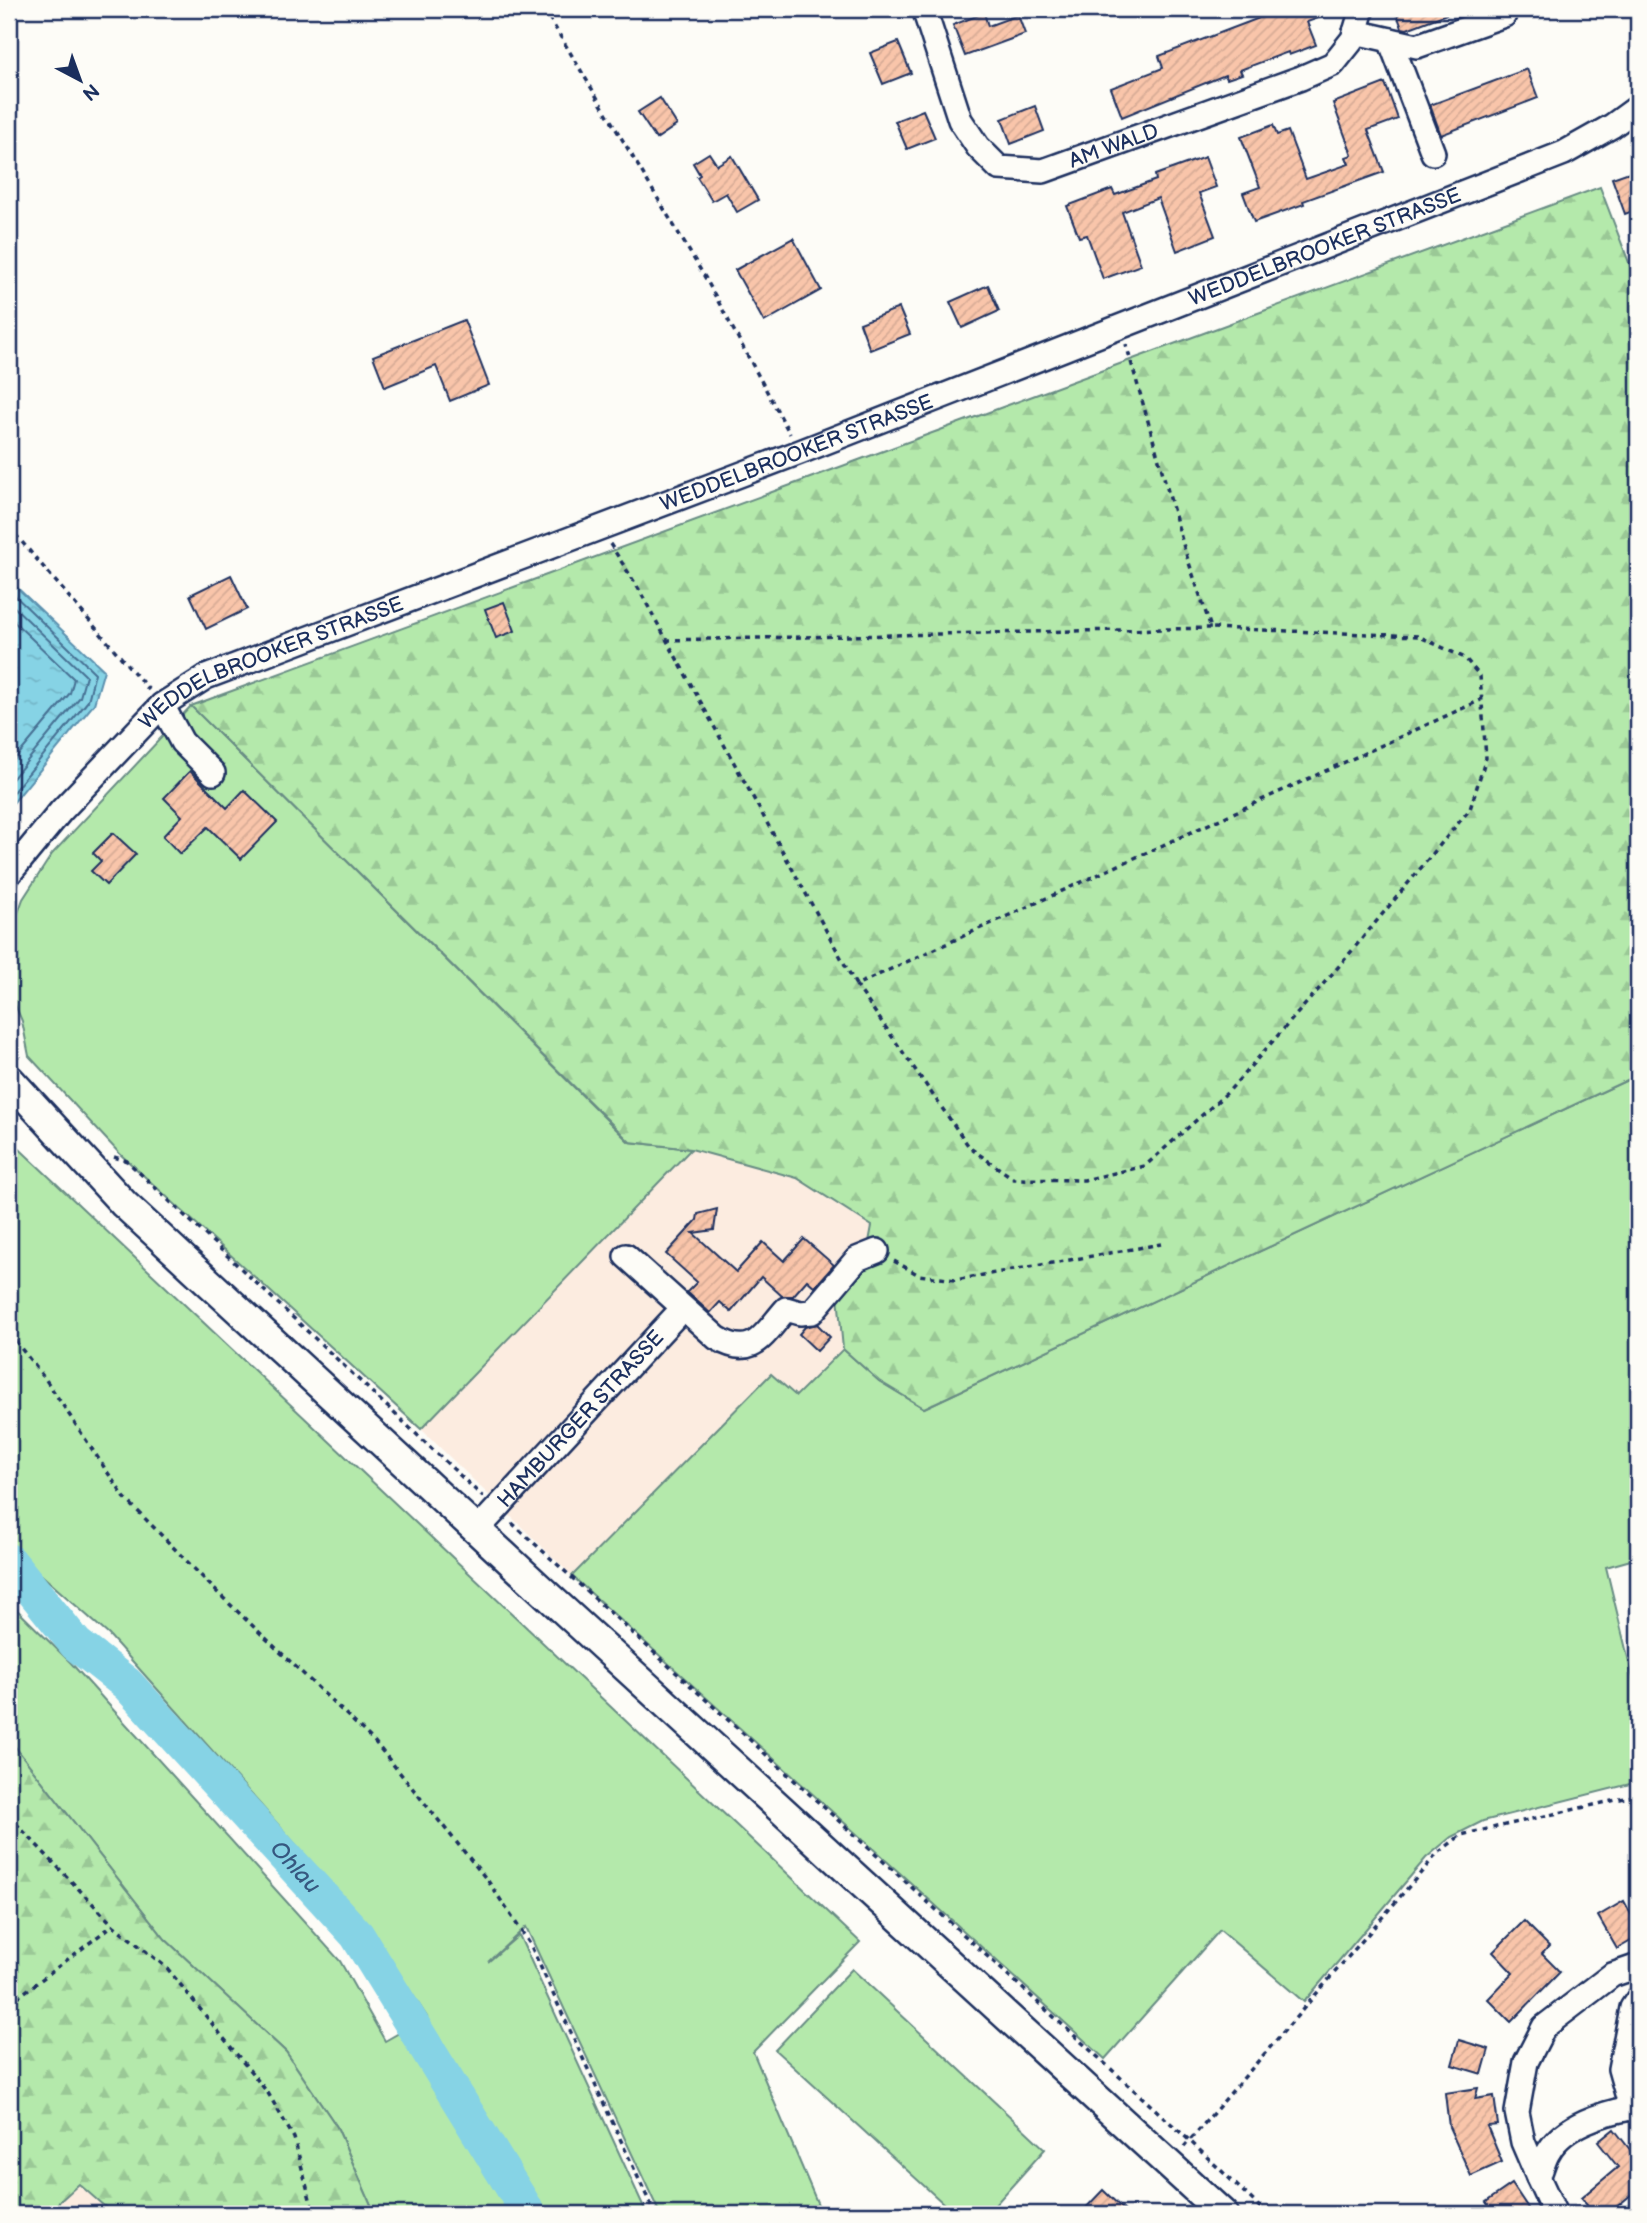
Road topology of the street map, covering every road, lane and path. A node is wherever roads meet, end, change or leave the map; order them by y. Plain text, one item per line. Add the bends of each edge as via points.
1 (544, 9) edge
2 (924, 9) edge
3 (1362, 9) edge
4 (1504, 15) dead end
5 (1355, 32) junction
6 (1390, 40) junction
7 (1638, 107) edge
8 (1433, 153) dead end
9 (1121, 326) junction
10 (800, 452) junction
11 (9, 527) edge
12 (599, 528) junction
13 (1211, 628) junction
14 (666, 640) junction
15 (1481, 700) junction
16 (162, 705) junction
17 (214, 774) dead end
18 (9, 874) edge
19 (856, 985) junction
20 (9, 1040) edge
21 (16, 1069) edge
22 (110, 1156) dead end
23 (1161, 1244) dead end
24 (877, 1251) joint
25 (626, 1256) dead end
26 (683, 1308) junction
27 (9, 1333) edge
28 (498, 1510) junction
29 (477, 1530) junction
30 (1638, 1795) edge
31 (9, 1816) edge
32 (113, 1925) junction
33 (1638, 1966) edge
34 (1638, 1999) edge
35 (9, 2004) edge
36 (1635, 2110) edge
37 (1190, 2141) junction
38 (1169, 2163) junction
39 (1538, 2177) junction
40 (314, 2214) edge
41 (655, 2214) edge
42 (1223, 2214) edge
43 (1267, 2214) edge
44 (1555, 2214) edge

1 - 10 path via 706,279
2 - 5 street, AM WALD via 960,120 978,147 999,168 1043,172 1333,64
3 - 5 street, AM WALD
4 - 6 street via 1417,46
5 - 6 street
6 - 8 street
7 - 9 street, WEDDELBROOKER STRASSE via 1564,153
9 - 10 street, WEDDELBROOKER STRASSE
9 - 13 path
10 - 12 street, WEDDELBROOKER STRASSE
11 - 16 path
12 - 14 path
12 - 16 street, WEDDELBROOKER STRASSE via 206,677
13 - 14 path
13 - 15 path via 1418,636 1465,658 1480,676
14 - 19 path
15 - 19 path
15 - 19 path via 1486,758 1470,809 1229,1091 1145,1166 1084,1180 1014,1179 970,1148
16 - 17 street via 182,742
16 - 18 street, WEDDELBROOKER STRASSE via 61,811
20 - 21 path
21 - 29 main road via 124,1204
22 - 28 path via 127,1161
23 - 24 path via 955,1280 919,1275
24 - 26 street via 858,1259 812,1312 786,1309 746,1348 717,1338
25 - 26 street
26 - 28 street, HAMBURGER STRASSE
27 - 41 path via 124,1497 374,1741 488,1881 530,1944
28 - 29 street, HAMBURGER STRASSE
28 - 37 path
29 - 38 main road
30 - 37 path via 1461,1835 1437,1854
31 - 32 path
32 - 35 path
32 - 40 path via 167,1968 268,2093 294,2138
33 - 39 street via 1612,1975 1544,2027 1526,2062 1517,2112 1523,2142
34 - 36 street via 1632,2008 1620,2069
36 - 39 street via 1609,2112 1574,2126 1549,2149
37 - 38 path
37 - 43 path
38 - 42 main road
39 - 44 street

